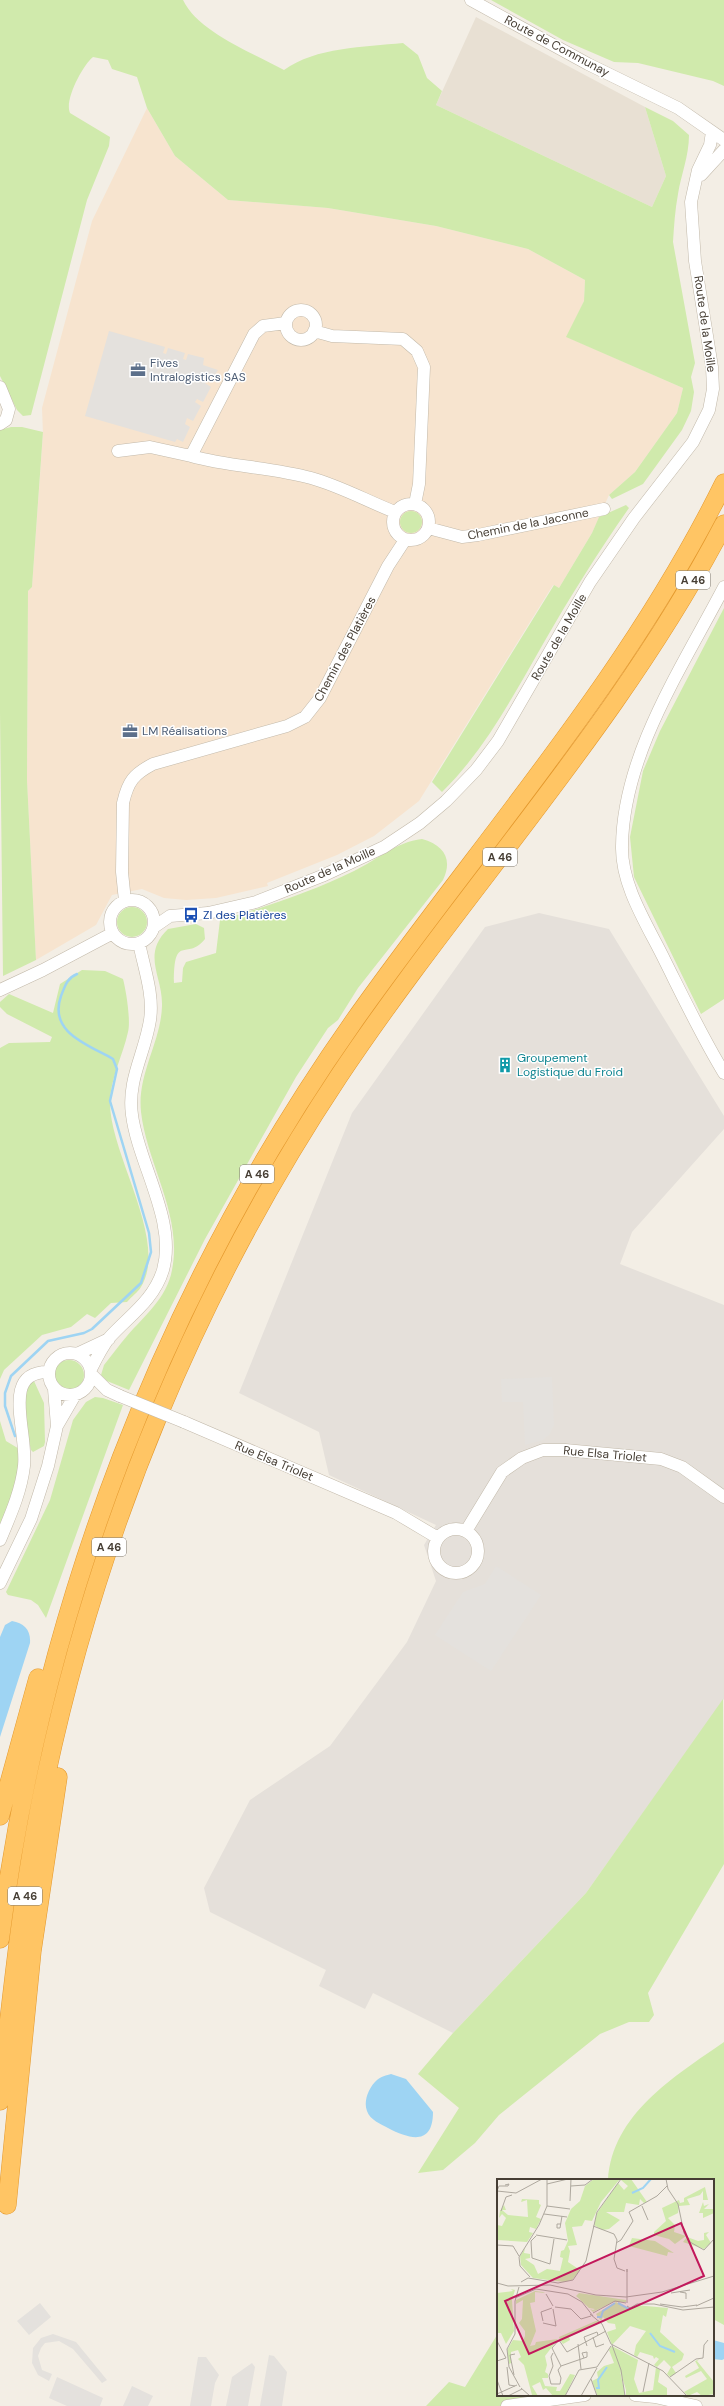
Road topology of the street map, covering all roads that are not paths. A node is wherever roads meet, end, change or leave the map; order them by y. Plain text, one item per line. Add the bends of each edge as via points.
1 (471, 0) edge
2 (712, 132) junction
3 (724, 140) edge
4 (724, 150) edge
5 (695, 182) junction
6 (286, 323) junction
7 (314, 331) junction
8 (0, 387) edge
9 (4, 420) edge
10 (118, 452) dead end
11 (191, 456) junction
12 (724, 484) edge
13 (415, 504) junction
14 (604, 509) dead end
15 (395, 512) junction
16 (724, 524) edge
17 (428, 528) junction
18 (405, 540) junction
19 (724, 587) edge
20 (125, 901) junction
21 (146, 905) junction
22 (170, 916) junction
23 (154, 927) junction
24 (113, 933) junction
25 (139, 943) junction
26 (0, 990) edge
27 (724, 1073) edge
28 (109, 1339) junction
29 (77, 1354) junction
30 (48, 1372) junction
31 (91, 1372) junction
32 (86, 1389) junction
33 (54, 1390) junction
34 (107, 1390) junction
35 (75, 1395) junction
36 (57, 1426) junction
37 (724, 1497) edge
38 (466, 1531) junction
39 (438, 1538) junction
40 (0, 1540) edge
41 (0, 1583) edge
42 (67, 1617) junction
43 (65, 1694) junction
44 (0, 1816) edge
45 (0, 1938) edge
46 (0, 2101) edge
47 (7, 2205) dead end
48 (578, 2396) edge
49 (644, 2396) edge
50 (507, 2406) edge
51 (696, 2406) edge

1 - 2 street, Route de Communay via 588,64 678,108
2 - 3 street, Route de Communay
2 - 5 street, Route de la Moille via 710,145
4 - 5 street
5 - 22 street, Route de la Moille via 691,202 692,229 712,367 713,388 709,410 693,442 634,518 590,582 498,741 476,770 446,801 420,823 384,847 322,876 256,902 208,913
6 - 7 street via 288,332 295,339 304,340
6 - 7 street via 295,312 305,311 313,317 316,326
6 - 11 street via 263,326 254,334
7 - 13 street via 332,336 403,339 417,351 424,367 419,484
8 - 9 street via 9,405
10 - 11 street via 150,447
11 - 15 street via 209,462 312,478
12 - 42 highway, A 46 via 672,579 616,668 521,800 355,1020 257,1174 193,1294 147,1394 98,1521
13 - 15 street via 402,506
13 - 17 street via 428,514
14 - 17 street, Chemin de la Jaconne via 462,537
15 - 18 street via 395,531
16 - 43 highway, A 46 via 631,679 567,769 370,1030 308,1124 270,1188 209,1304 152,1429 96,1585
17 - 18 street via 426,534 416,540
18 - 20 street, Chemin des Platières via 388,566 320,698 305,717 287,726 154,764 135,774 126,791 124,802 122,872
19 - 27 street via 641,750 630,787 622,847 629,887 700,1032
20 - 21 street via 140,901
20 - 24 street via 114,908 111,914 110,927
21 - 22 street, Route de la Moille
21 - 23 street via 153,915
22 - 23 street, Route de la Moille
23 - 25 street via 148,937
24 - 25 street via 124,943
24 - 26 street
25 - 28 street via 151,1012 148,1032 132,1081 130,1103 164,1229 166,1252 160,1279 151,1296
28 - 29 street
28 - 31 street
29 - 30 street via 62,1354 55,1358
29 - 31 street via 88,1362
30 - 33 street
30 - 40 street via 35,1372 23,1377 16,1382 13,1391 14,1410 23,1444 24,1465 20,1490
31 - 32 street
31 - 34 street, Rue Elsa Triolet
32 - 34 street, Rue Elsa Triolet
32 - 35 street
33 - 35 street via 62,1395
33 - 36 street
34 - 39 street, Rue Elsa Triolet, bridge via 396,1513
35 - 36 street
36 - 41 street via 38,1501
37 - 38 street, Rue Elsa Triolet via 682,1467 661,1459 543,1450 522,1458 502,1472
38 - 39 street via 450,1529
38 - 39 street via 477,1542 478,1553 475,1563 468,1570 458,1574 448,1572 436,1561 434,1546
42 - 44 highway via 55,1624
42 - 45 highway, A 46 via 34,1743 13,1848
43 - 46 highway, A 46 via 29,1872 16,1955
43 - 47 highway via 73,1705 39,1895
48 - 50 street
49 - 51 street

